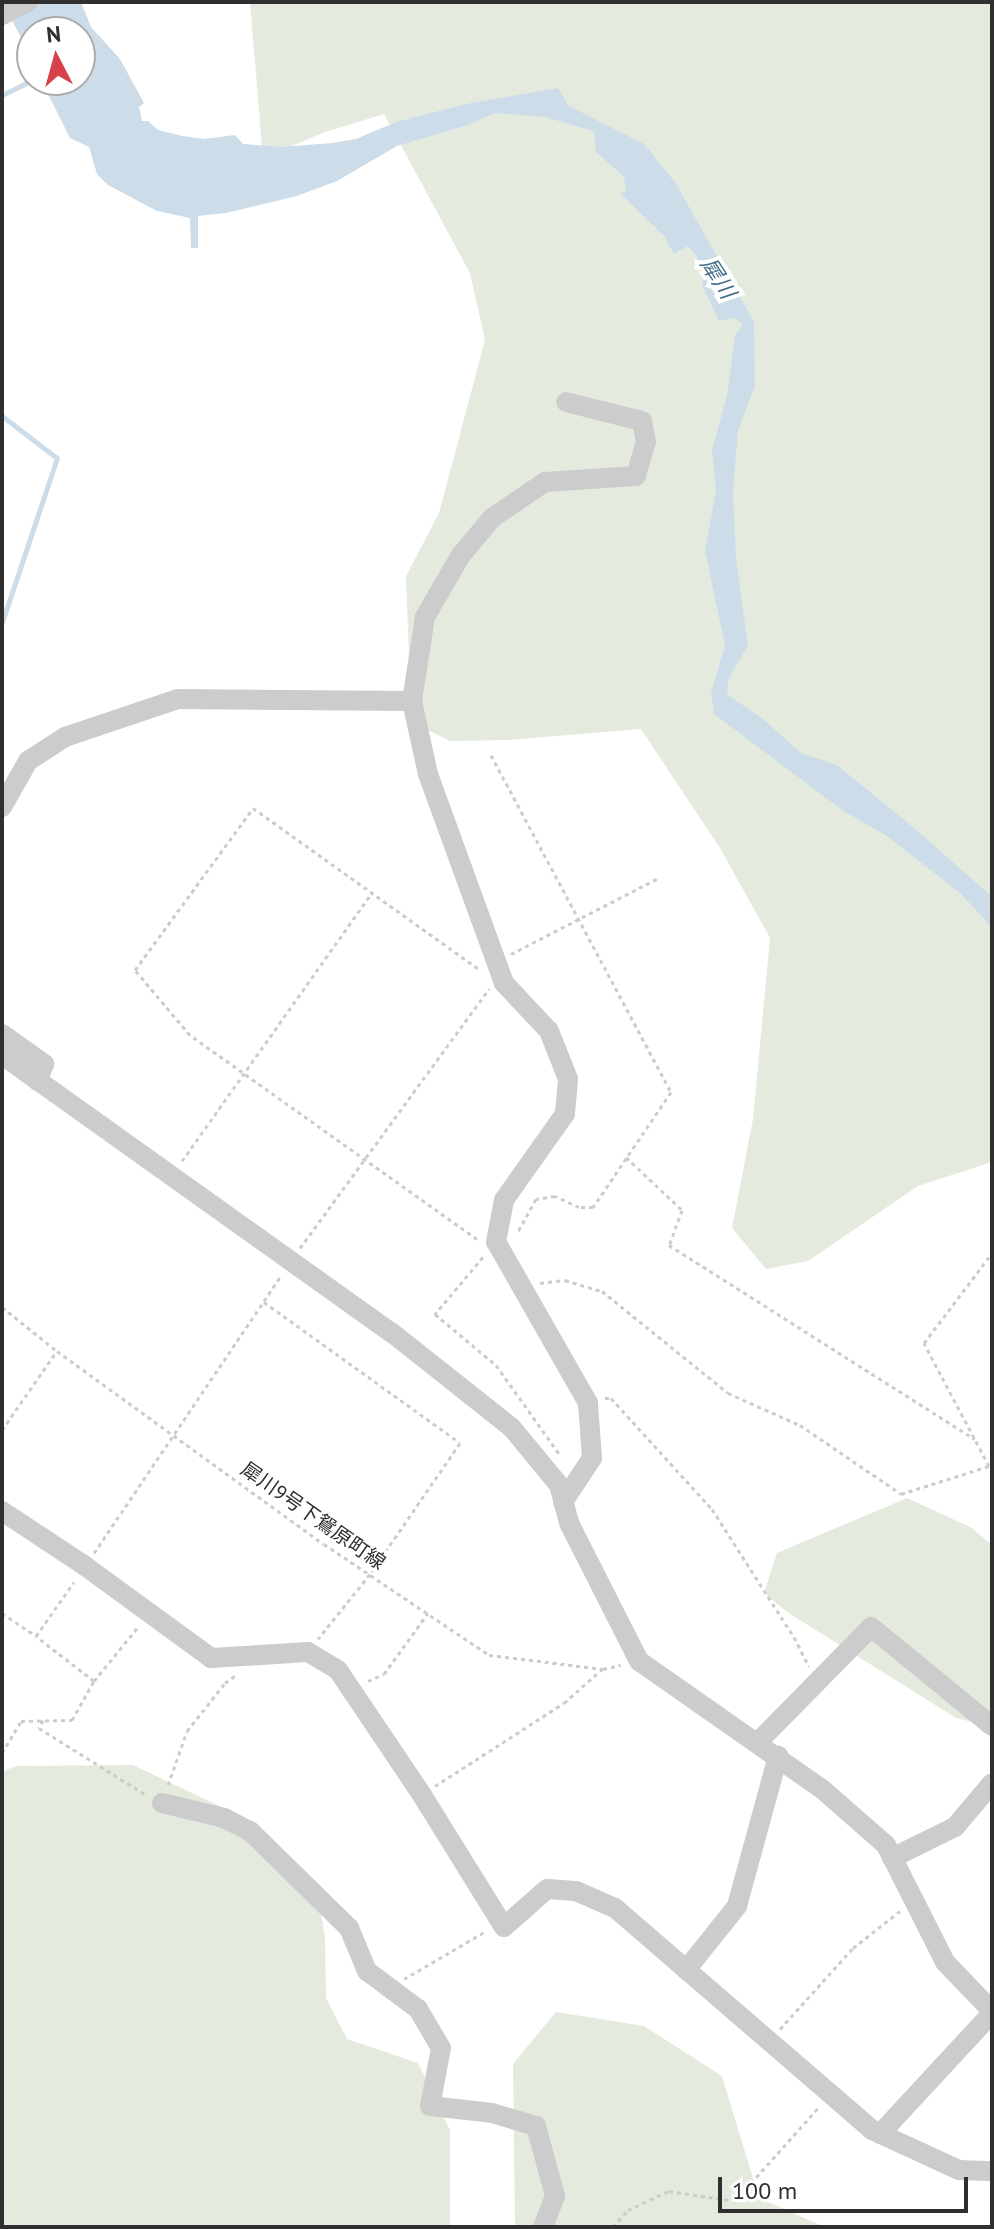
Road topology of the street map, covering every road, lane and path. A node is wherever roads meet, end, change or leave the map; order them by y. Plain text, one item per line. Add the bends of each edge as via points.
1 (28, 2) edge
2 (2, 15) edge
3 (566, 402) dead end
4 (412, 701) junction
5 (491, 755) dead end
6 (2, 807) edge
7 (658, 878) dead end
8 (372, 893) junction
9 (580, 921) junction
10 (498, 975) junction
11 (2, 1034) edge
12 (2, 1055) edge
13 (34, 1079) junction
14 (626, 1157) junction
15 (365, 1160) junction
16 (171, 1176) junction
17 (518, 1232) dead end
18 (496, 1242) junction
19 (992, 1253) edge
20 (289, 1263) junction
21 (520, 1286) junction
22 (263, 1302) junction
23 (2, 1307) edge
24 (57, 1351) junction
25 (585, 1398) junction
26 (2, 1430) edge
27 (176, 1435) junction
28 (975, 1439) junction
29 (565, 1463) dead end
30 (991, 1466) edge
31 (563, 1502) junction
32 (2, 1511) edge
33 (85, 1566) junction
34 (370, 1574) junction
35 (2, 1613) edge
36 (150, 1613) junction
37 (428, 1613) junction
38 (36, 1636) junction
39 (308, 1652) junction
40 (639, 1661) junction
41 (603, 1669) junction
42 (242, 1672) dead end
43 (94, 1681) junction
44 (817, 1682) junction
45 (350, 1689) junction
46 (43, 1720) junction
47 (992, 1726) edge
48 (758, 1742) junction
49 (2, 1753) edge
50 (778, 1756) junction
51 (992, 1783) edge
52 (422, 1795) junction
53 (162, 1803) junction
54 (892, 1858) junction
55 (912, 1901) junction
56 (500, 1922) junction
57 (686, 1970) junction
58 (387, 1989) junction
59 (992, 2012) edge
60 (769, 2041) junction
61 (831, 2095) junction
62 (880, 2134) junction
63 (992, 2171) edge
64 (543, 2227) edge
65 (613, 2227) edge

1 - 2 street
3 - 4 street via 642,421 646,442 636,476 545,482 492,518 461,555 425,617
4 - 6 street via 178,699 65,737 28,761
4 - 10 street via 428,774
5 - 9 path
7 - 9 path
8 - 10 path
8 - 15 path via 253,808 135,970 190,1035
8 - 16 path
9 - 10 path
9 - 14 path via 671,1092
10 - 15 path
10 - 18 street via 549,1031 568,1079 565,1114 504,1200
11 - 13 street via 44,1064
12 - 13 street
13 - 16 street
14 - 17 path via 593,1207 555,1196 536,1199
14 - 28 path via 682,1210 669,1245
15 - 18 path via 483,1243
15 - 20 path
16 - 20 street
18 - 21 street
18 - 29 path via 435,1314 496,1365
19 - 28 path via 924,1343
20 - 22 path
20 - 31 street via 391,1332 512,1428 559,1485
21 - 25 street
21 - 30 path via 565,1280 602,1291 728,1393 800,1425 901,1494
22 - 27 path
22 - 34 path via 460,1443
23 - 24 path, 犀川9号下鴛原町線
24 - 26 path
24 - 27 path, 犀川9号下鴛原町線
25 - 31 street via 592,1458
25 - 44 path via 611,1398 712,1509
27 - 33 path
27 - 34 path, 犀川9号下鴛原町線
28 - 30 path
31 - 40 street
32 - 33 street
33 - 36 street
33 - 38 path
34 - 37 path, 犀川9号下鴛原町線
34 - 39 path
35 - 38 path
36 - 39 street via 211,1658
36 - 43 path
37 - 41 path, 犀川9号下鴛原町線 via 489,1655
37 - 45 path via 384,1674
38 - 43 path
39 - 45 street via 338,1670
40 - 41 path, 犀川9号下鴛原町線
40 - 48 street
41 - 52 path via 564,1703
42 - 53 path via 225,1683 187,1731
43 - 46 path via 72,1720
44 - 47 street via 871,1627
44 - 48 street
45 - 52 street
46 - 49 path via 21,1721
46 - 53 path via 39,1728
48 - 50 street
50 - 54 street via 851,1812 886,1845
50 - 57 street via 737,1906
51 - 54 street via 955,1827
52 - 56 street
53 - 58 street via 224,1818 250,1831 349,1928 367,1971
54 - 55 street
55 - 59 street via 945,1962
55 - 60 path via 853,1948
56 - 57 street via 504,1927 547,1889 576,1891 615,1908
56 - 58 path
57 - 60 street
58 - 64 street via 418,2009 441,2048 430,2106 492,2113 536,2126 555,2196
59 - 62 street
60 - 61 street
61 - 62 street
61 - 65 path via 735,2201 669,2191 628,2210
62 - 63 street via 959,2170

